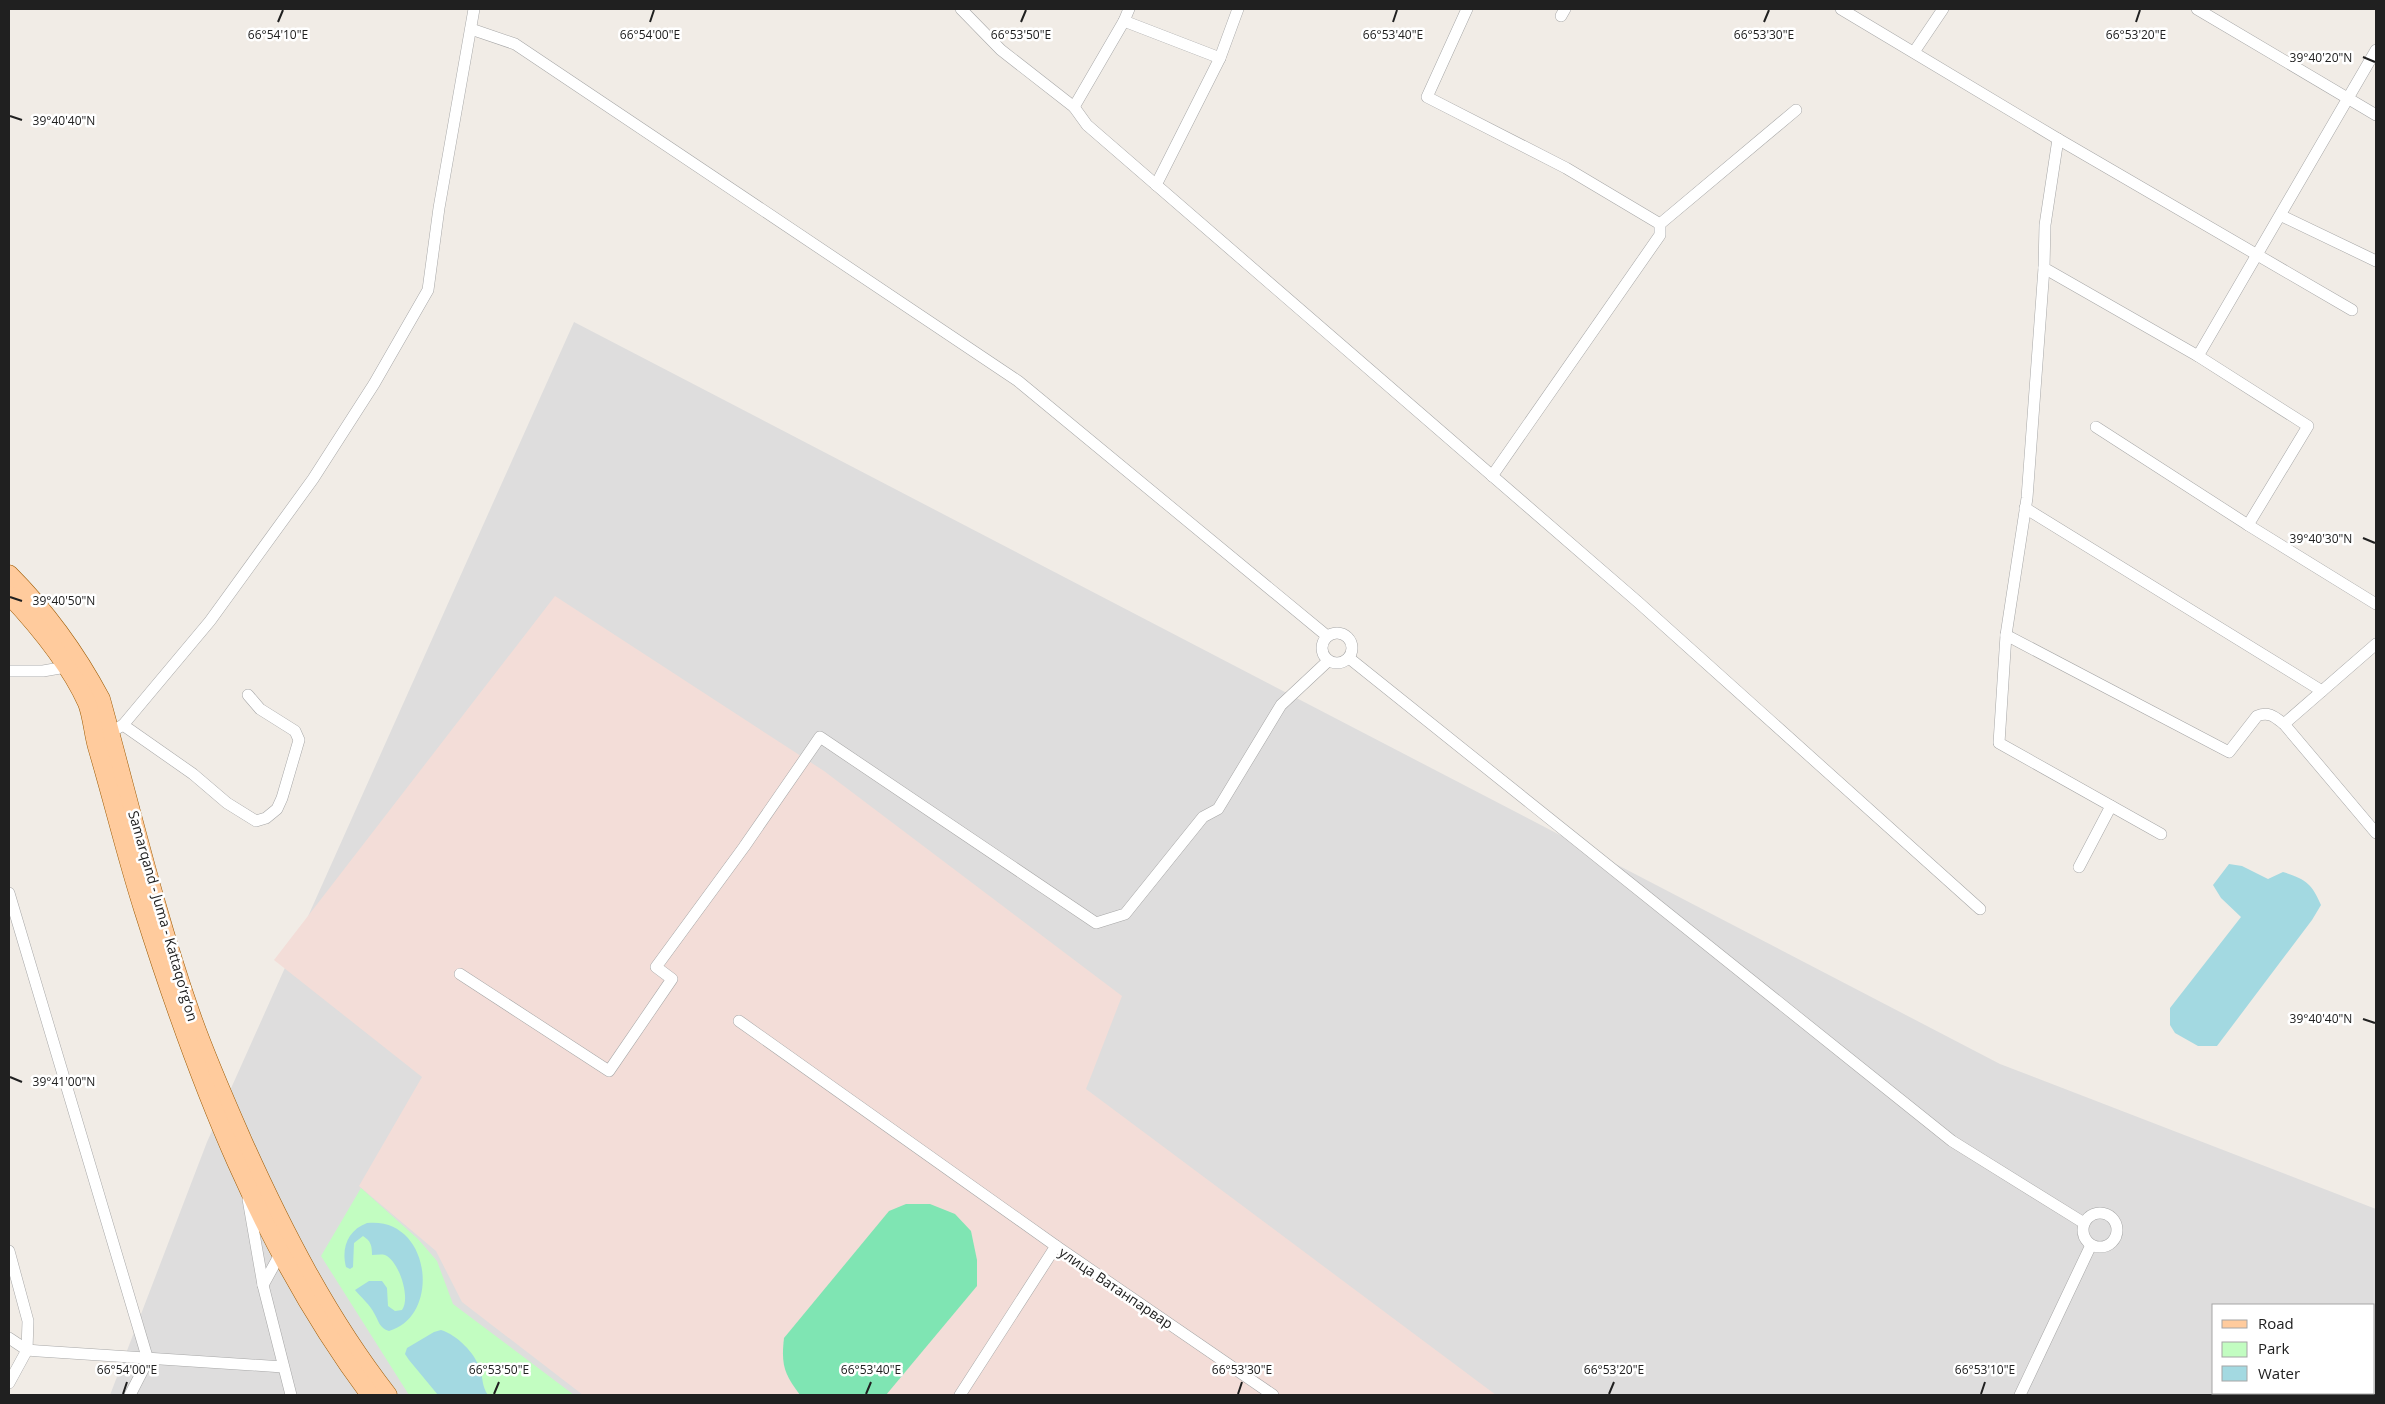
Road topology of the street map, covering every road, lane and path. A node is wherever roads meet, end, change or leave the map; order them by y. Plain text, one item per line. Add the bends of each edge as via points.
1 (474, 9) edge
2 (961, 9) edge
3 (1129, 9) edge
4 (1238, 9) edge
5 (1467, 9) edge
6 (1841, 9) edge
7 (1943, 9) edge
8 (2197, 9) edge
9 (1124, 21) junction
10 (471, 30) junction
11 (2376, 50) edge
12 (1914, 52) junction
13 (1220, 58) junction
14 (2346, 98) junction
15 (1074, 108) junction
16 (1796, 110) dead end
17 (2376, 115) edge
18 (2058, 139) junction
19 (1156, 184) junction
20 (2282, 216) junction
21 (1660, 224) junction
22 (2256, 256) junction
23 (2376, 261) edge
24 (2044, 268) junction
25 (2352, 310) dead end
26 (2198, 356) junction
27 (2096, 427) dead end
28 (1492, 476) junction
29 (2025, 508) junction
30 (2248, 524) junction
31 (9, 574) edge
32 (9, 595) edge
33 (2376, 604) edge
34 (2006, 635) junction
35 (1327, 636) junction
36 (2376, 644) edge
37 (1349, 658) junction
38 (1328, 661) junction
39 (66, 667) junction
40 (9, 671) edge
41 (2322, 691) junction
42 (248, 695) dead end
43 (2284, 724) junction
44 (110, 733) junction
45 (2111, 806) junction
46 (2161, 834) dead end
47 (2376, 834) edge
48 (2079, 867) dead end
49 (9, 893) edge
50 (1980, 909) dead end
51 (460, 974) dead end
52 (739, 1021) dead end
53 (246, 1185) junction
54 (2084, 1223) junction
55 (290, 1239) junction
56 (2091, 1245) junction
57 (1056, 1246) junction
58 (9, 1250) edge
59 (280, 1254) junction
60 (263, 1285) junction
61 (9, 1338) edge
62 (27, 1350) junction
63 (148, 1360) junction
64 (283, 1367) junction
65 (9, 1383) edge
66 (289, 1394) edge
67 (130, 1395) edge
68 (370, 1395) edge
69 (388, 1395) edge
70 (960, 1395) edge
71 (1273, 1395) edge
72 (2020, 1395) edge

1 - 10 street
2 - 15 street via 1002,50
3 - 9 street
4 - 13 street
5 - 21 street via 1427,97 1566,168
6 - 12 street
7 - 12 street
8 - 14 street
9 - 13 street
9 - 15 street
10 - 35 street via 515,44 1018,381
10 - 44 street via 439,208 428,290 374,384 313,479 210,622
11 - 14 street
12 - 18 street
13 - 19 street
14 - 17 street
14 - 20 street
15 - 19 street via 1086,124
16 - 21 street
18 - 22 street
18 - 24 street via 2045,225
19 - 28 street
20 - 22 street
20 - 23 street
21 - 28 street via 1660,235
22 - 25 street
22 - 26 street
24 - 26 street
24 - 29 street
26 - 30 street via 2308,426
27 - 30 street
28 - 50 street via 1638,602
29 - 34 street
29 - 41 street
30 - 33 street
31 - 44 main road, Samarqand - Juma - Kattaqo‘rg‘on via 41,607 74,650 101,699
32 - 39 main road, Samarqand - Juma - Kattaqo‘rg‘on
34 - 43 street via 2229,752 2257,716 2271,714
34 - 45 street via 1999,743
35 - 37 street via 1337,633 1350,639 1352,649
35 - 38 street via 1322,649
36 - 41 street
37 - 38 street via 1337,664
37 - 54 street via 1952,1141
38 - 51 street via 1281,705 1218,809 1203,817 1125,914 1096,923 820,736 656,967 672,979 609,1071
39 - 40 street
39 - 44 main road, Samarqand - Juma - Kattaqo‘rg‘on via 87,704
41 - 43 street
42 - 44 street via 260,709 295,731 299,740 277,809 261,820 251,820 193,774
43 - 47 street
44 - 53 main road, Samarqand - Juma - Kattaqo‘rg‘on via 142,907 179,1019
44 - 55 main road, Samarqand - Juma - Kattaqo‘rg‘on via 160,917 191,1015 230,1112
45 - 46 street
45 - 48 street
49 - 63 street
52 - 57 street
53 - 59 main road, Samarqand - Juma - Kattaqo‘rg‘on
53 - 60 street
54 - 56 street via 2083,1233
54 - 56 street via 2091,1215 2102,1213 2111,1217 2117,1227 2112,1243 2102,1248
55 - 59 street
55 - 69 main road, Samarqand - Juma - Kattaqo‘rg‘on via 344,1332
56 - 72 street
57 - 70 street, улица Ватанпарвар
57 - 71 street, улица Ватанпарвар
58 - 62 street via 28,1321
59 - 60 street
59 - 68 main road, Samarqand - Juma - Kattaqo‘rg‘on via 340,1354
60 - 64 street
61 - 62 street
62 - 63 street
62 - 65 street
63 - 64 street
63 - 67 street
64 - 66 street

